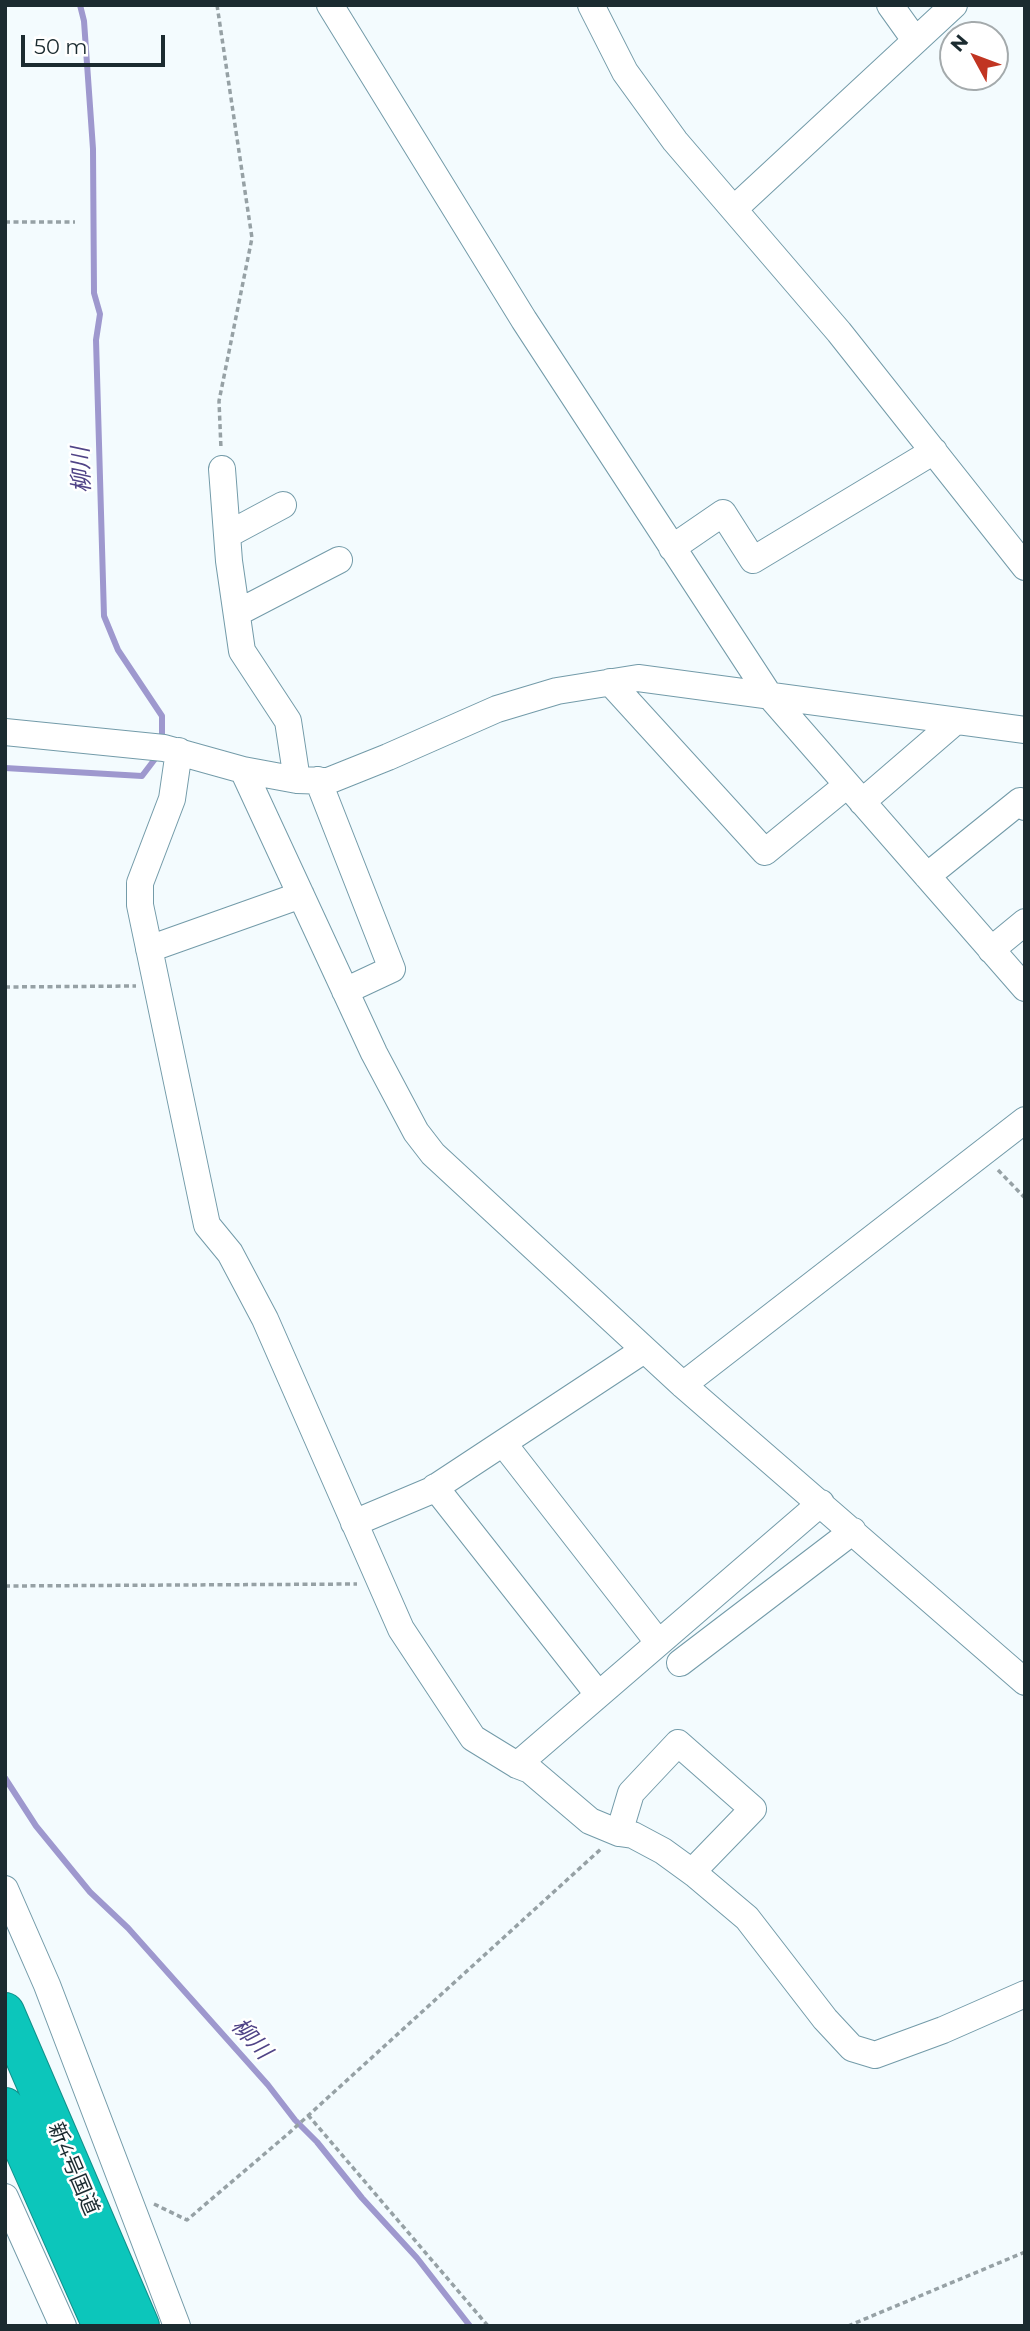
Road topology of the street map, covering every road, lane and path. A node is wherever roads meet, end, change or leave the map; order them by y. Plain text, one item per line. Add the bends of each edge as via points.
1 (217, 5) edge
2 (330, 5) edge
3 (591, 5) edge
4 (890, 5) edge
5 (954, 5) edge
6 (915, 40) junction
7 (734, 209) junction
8 (5, 222) edge
9 (75, 222) dead end
10 (934, 451) junction
11 (222, 469) joint
12 (284, 505) dead end
13 (227, 535) junction
14 (672, 548) junction
15 (340, 561) dead end
16 (1025, 566) edge
17 (237, 613) junction
18 (610, 682) junction
19 (769, 695) junction
20 (956, 721) junction
21 (1025, 730) edge
22 (5, 732) edge
23 (179, 751) junction
24 (243, 770) junction
25 (307, 780) junction
26 (854, 793) junction
27 (1025, 807) edge
28 (927, 876) junction
29 (301, 895) junction
30 (1025, 922) edge
31 (149, 949) junction
32 (991, 950) junction
33 (157, 986) junction
34 (5, 987) edge
35 (1025, 988) edge
36 (345, 991) junction
37 (1025, 1120) edge
38 (982, 1153) junction
39 (1025, 1198) edge
40 (644, 1350) junction
41 (683, 1385) junction
42 (503, 1443) junction
43 (435, 1487) junction
44 (821, 1503) junction
45 (354, 1523) junction
46 (853, 1531) junction
47 (381, 1584) junction
48 (5, 1586) edge
49 (659, 1642) junction
50 (680, 1663) dead end
51 (1025, 1682) edge
52 (598, 1694) junction
53 (517, 1765) junction
54 (620, 1833) junction
55 (692, 1872) junction
56 (5, 1889) edge
57 (1025, 1994) edge
58 (5, 2012) edge
59 (5, 2107) edge
60 (308, 2115) junction
61 (124, 2186) junction
62 (5, 2197) edge
63 (1025, 2252) edge
64 (63, 2326) edge
65 (102, 2326) edge
66 (140, 2326) edge
67 (177, 2326) edge
68 (488, 2326) edge
69 (848, 2326) edge

1 - 11 path via 252,238 219,401
2 - 14 street via 524,320
3 - 7 street via 625,72 674,141
4 - 6 street
5 - 6 street
6 - 7 street
7 - 10 street
8 - 9 path
10 - 14 street via 753,561 723,513
10 - 16 street
11 - 13 street
12 - 13 street
13 - 17 street
14 - 19 street
15 - 17 street
17 - 25 street via 242,651 288,721
18 - 19 street via 638,678
18 - 25 street via 557,691 497,709 328,781
18 - 26 street via 765,852
19 - 20 street
19 - 26 street
20 - 21 street
20 - 26 street
22 - 23 street
23 - 24 street
23 - 31 street via 172,799 140,883
24 - 25 street
24 - 29 street
25 - 36 street via 393,969
26 - 28 street
27 - 28 street via 1020,801
28 - 32 street
29 - 31 street
29 - 36 street
30 - 32 street
31 - 33 street
32 - 35 street
33 - 34 path
33 - 45 street via 207,1225 230,1253 265,1319
36 - 40 street via 410,1121 433,1154
37 - 38 street
38 - 39 path
38 - 41 street
40 - 41 street
40 - 42 street
41 - 44 street
42 - 43 street
42 - 49 street
43 - 45 street
43 - 52 street
44 - 46 street
44 - 49 street
45 - 47 street
46 - 50 street
46 - 51 street
47 - 48 path
47 - 53 street via 401,1629 473,1738
49 - 52 street
52 - 53 street
53 - 54 street via 530,1770 590,1821
54 - 55 street via 663,1851
54 - 55 street via 631,1793 678,1743 753,1809
54 - 60 path
55 - 57 street via 747,1918 852,2048 875,2055
56 - 61 street
58 - 66 highway, 新4号国道
59 - 65 highway, 新4号国道
60 - 61 path via 187,2220
60 - 68 path
61 - 67 street
62 - 64 street
63 - 69 path

